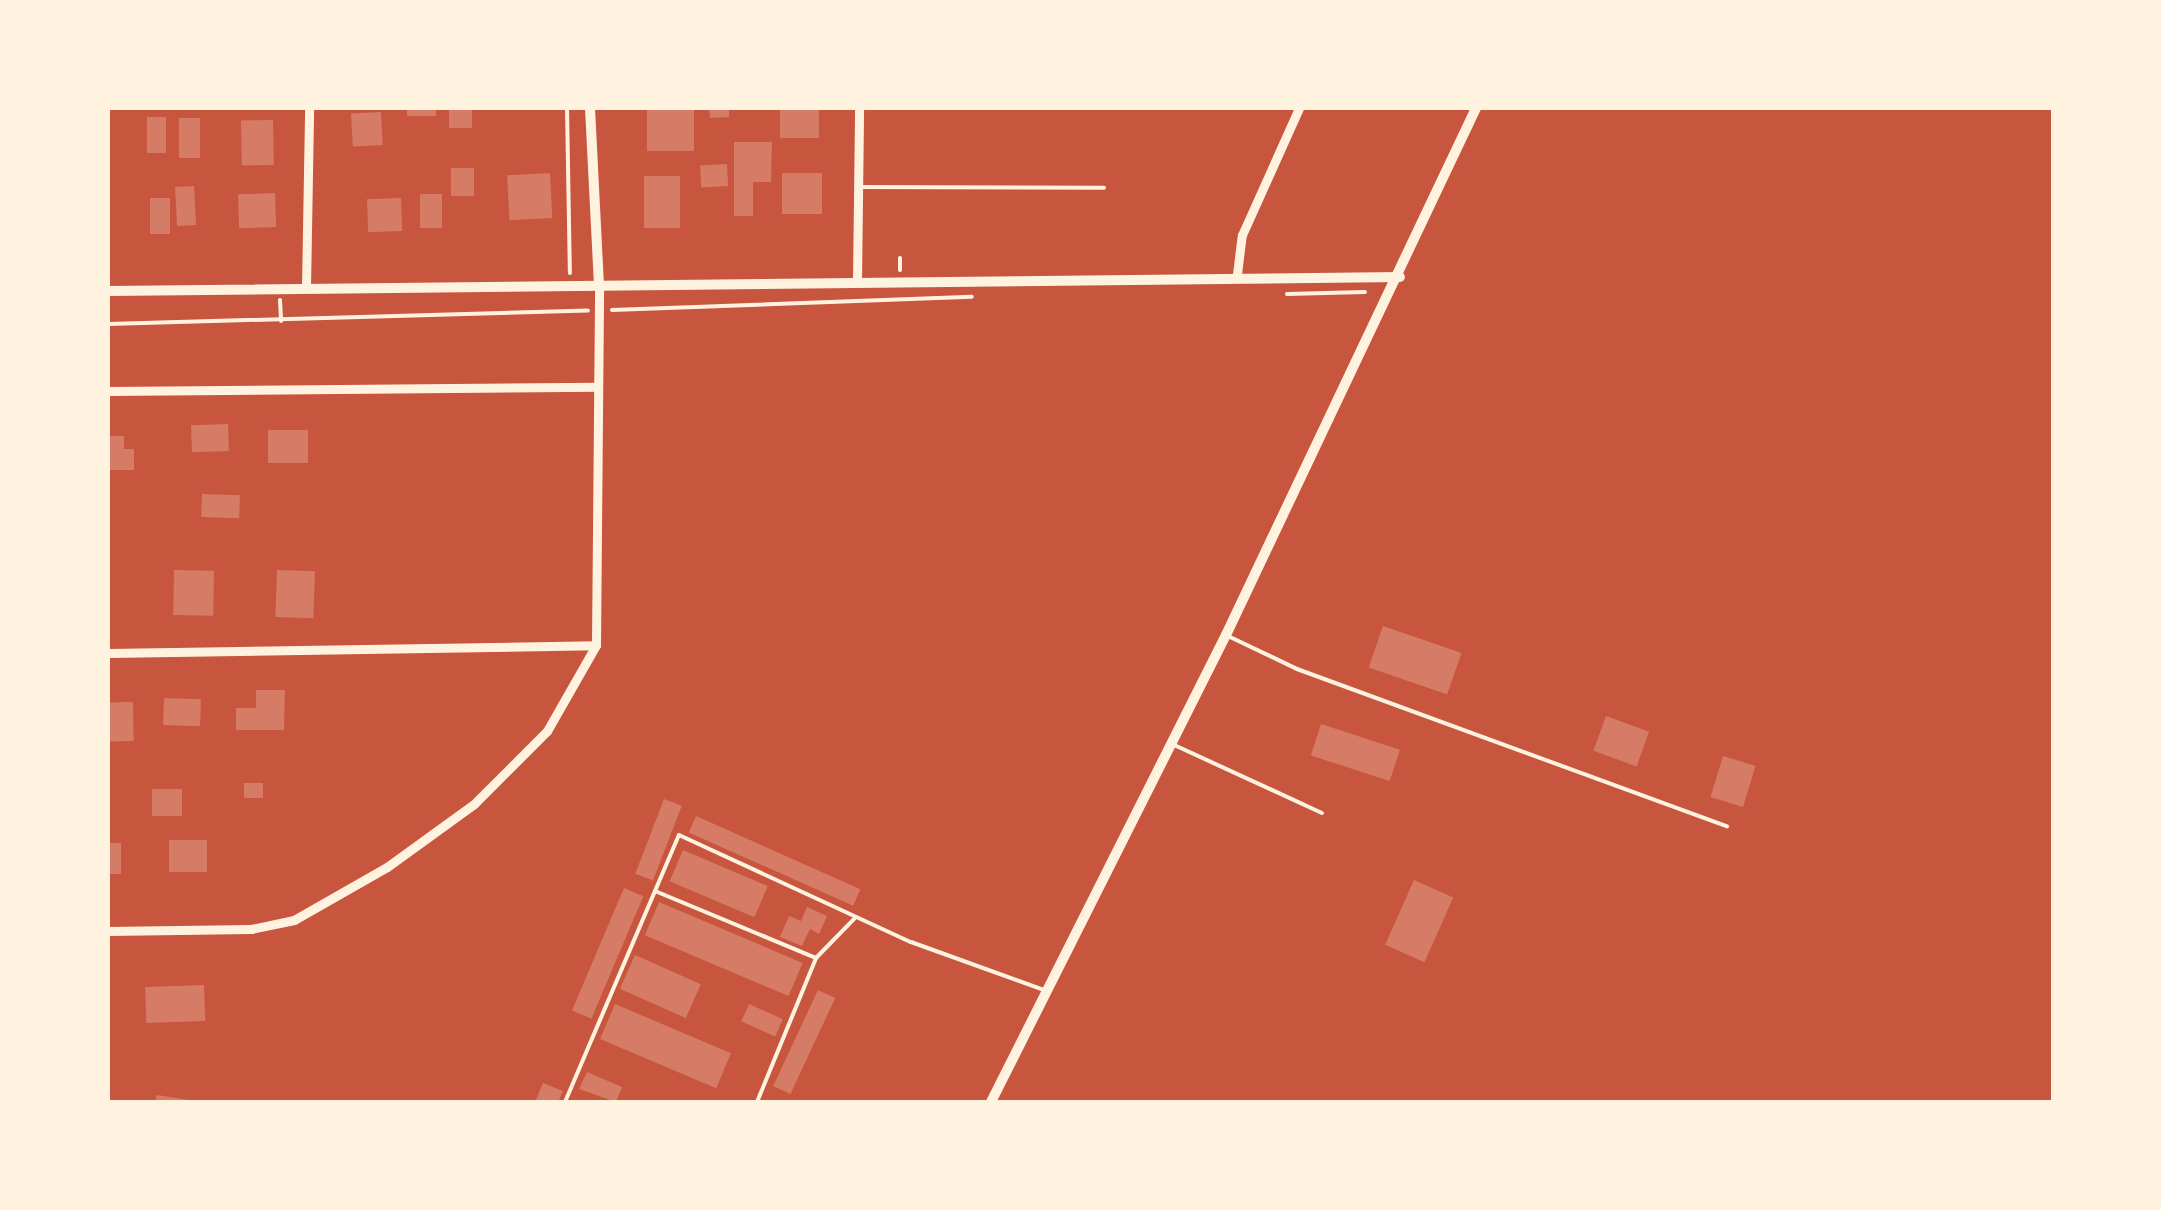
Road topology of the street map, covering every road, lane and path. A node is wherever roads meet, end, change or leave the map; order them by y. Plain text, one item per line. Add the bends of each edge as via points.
1 (309, 108) edge
2 (566, 108) edge
3 (590, 108) edge
4 (859, 108) edge
5 (1298, 108) edge
6 (1476, 108) edge
7 (858, 186) junction
8 (1104, 188) dead end
9 (1372, 273) junction
10 (1237, 274) junction
11 (1400, 277) junction
12 (857, 281) junction
13 (570, 285) junction
14 (599, 285) junction
15 (306, 288) junction
16 (108, 290) edge
17 (1284, 294) dead end
18 (976, 297) dead end
19 (599, 310) junction
20 (570, 311) junction
21 (108, 324) edge
22 (598, 388) junction
23 (108, 391) edge
24 (1226, 635) junction
25 (596, 645) junction
26 (108, 653) edge
27 (1172, 744) junction
28 (1322, 813) dead end
29 (1727, 826) dead end
30 (655, 891) junction
31 (855, 918) junction
32 (108, 931) edge
33 (816, 958) junction
34 (1044, 990) junction
35 (565, 1102) edge
36 (757, 1102) edge
37 (991, 1102) edge

1 - 15 street
2 - 13 path
3 - 14 street
4 - 7 street
5 - 10 street via 1242,235
6 - 11 street
7 - 8 lane
7 - 12 street
9 - 10 street
9 - 11 street
9 - 17 path via 1364,295
10 - 12 street
11 - 24 street
12 - 14 street
13 - 14 street
13 - 15 street
13 - 20 path
14 - 19 street
15 - 16 street
18 - 19 path
19 - 20 path
19 - 22 street
20 - 21 path
22 - 23 street
22 - 25 street
24 - 27 street
24 - 29 lane via 1406,710
25 - 26 street
25 - 32 street via 547,732 474,804 387,867 294,920 251,928
27 - 28 lane
27 - 34 street
30 - 31 lane via 679,835
30 - 33 lane
30 - 35 lane
31 - 33 lane
31 - 34 lane
33 - 36 lane
34 - 37 street

